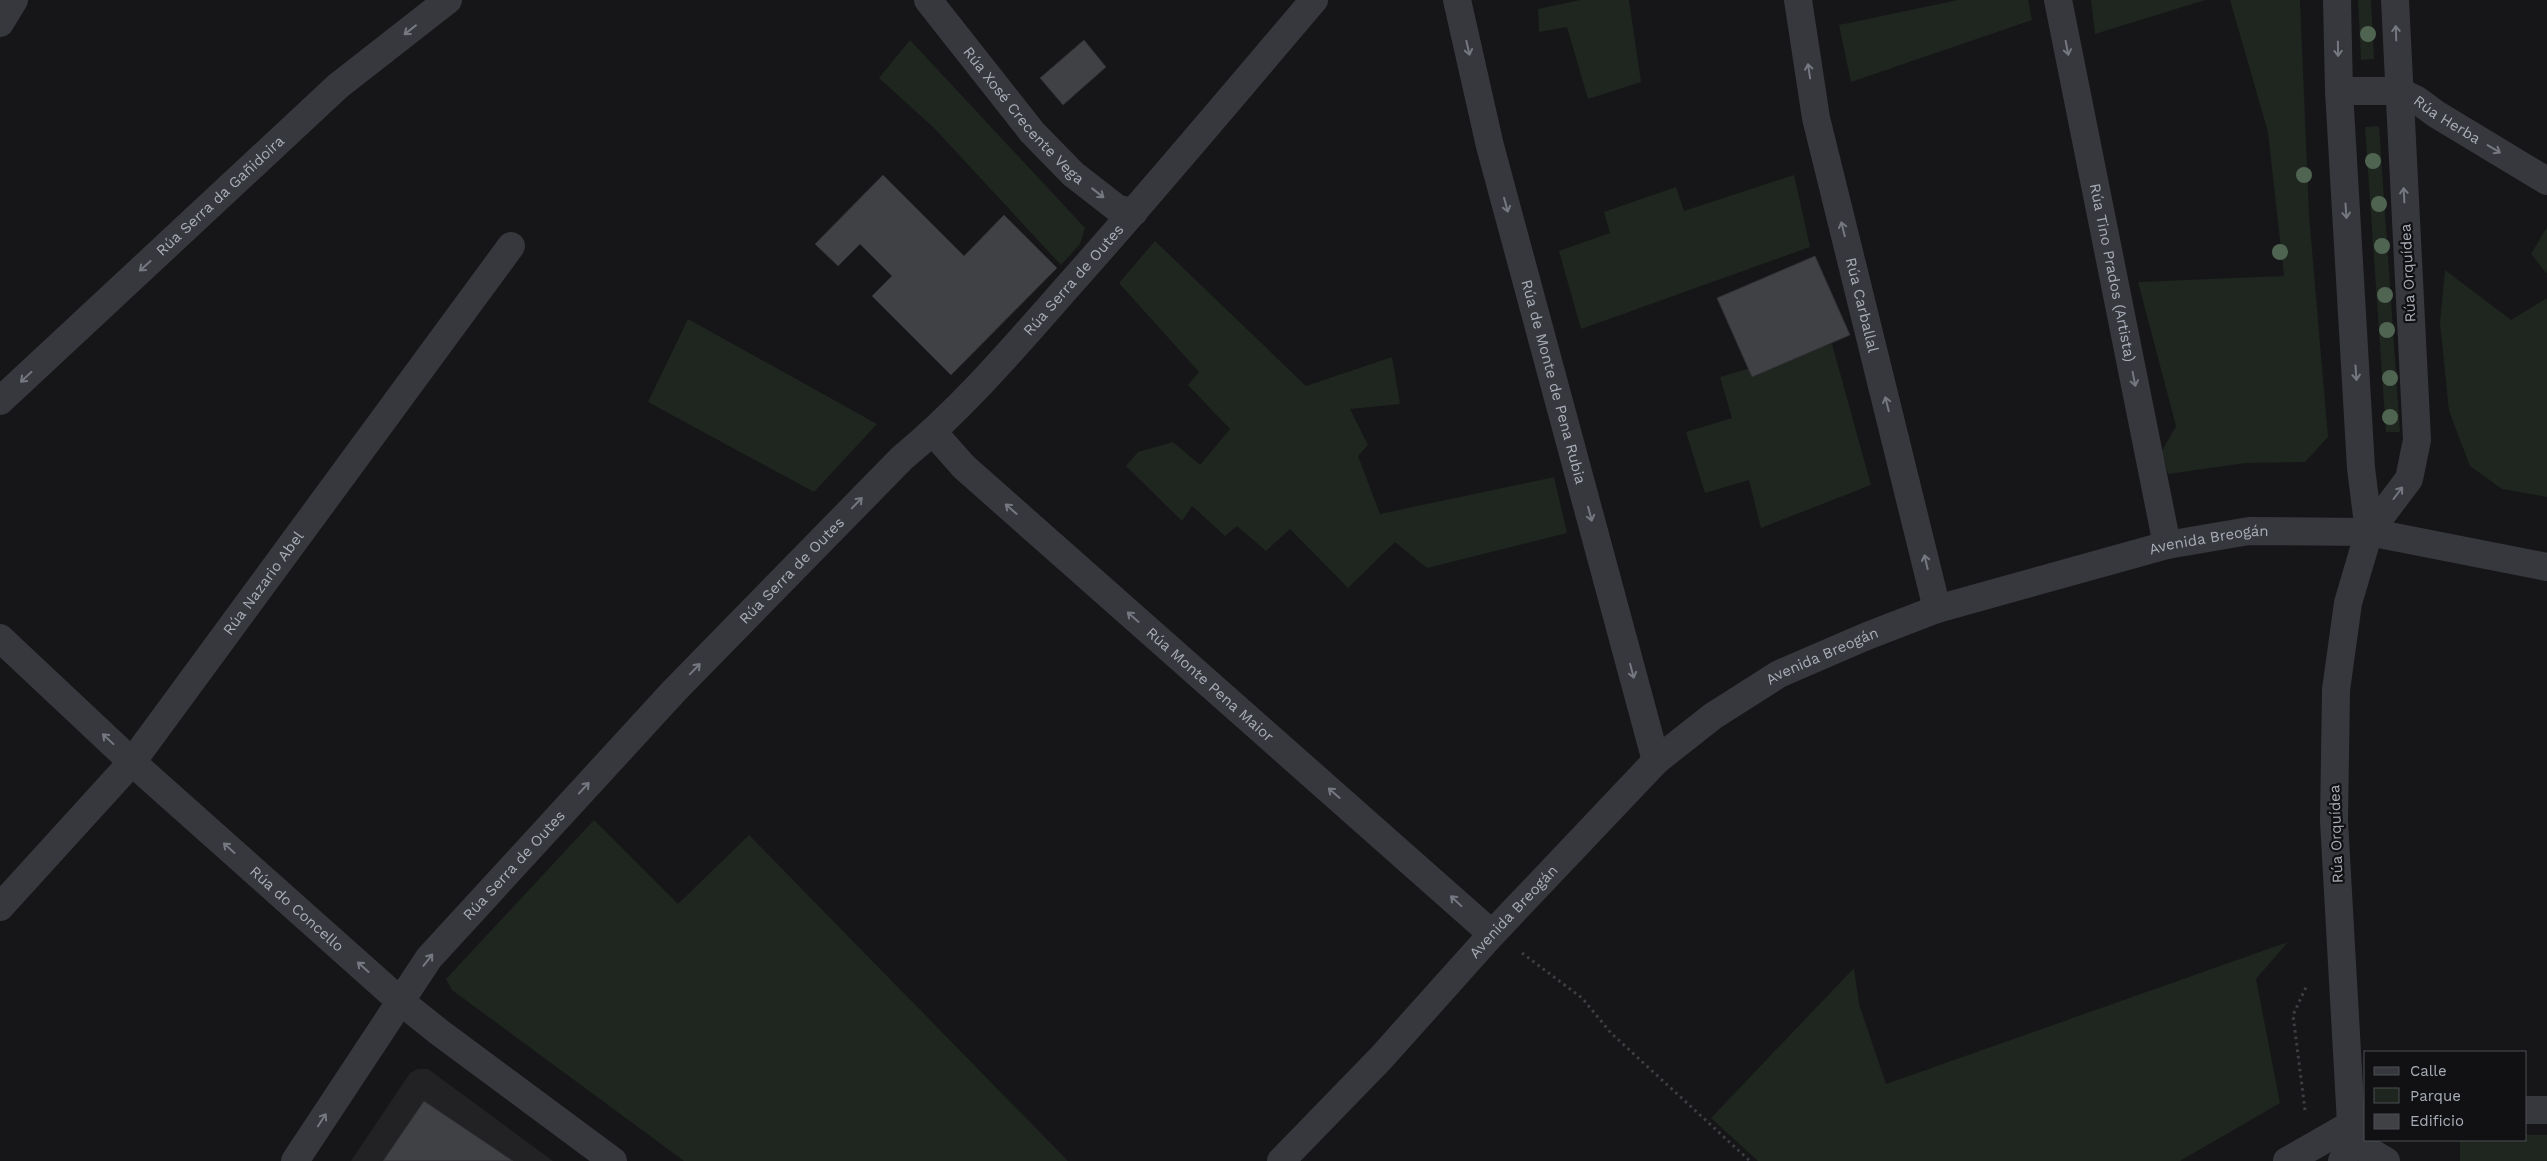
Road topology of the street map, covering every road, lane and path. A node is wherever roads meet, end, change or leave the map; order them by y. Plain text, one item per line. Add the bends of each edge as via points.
1 (14, 0) edge
2 (448, 0) edge
3 (928, 0) edge
4 (1314, 0) edge
5 (1458, 0) edge
6 (1798, 0) edge
7 (2058, 0) edge
8 (2337, 0) edge
9 (2395, 0) edge
10 (0, 23) edge
11 (2339, 91) junction
12 (2398, 91) junction
13 (2547, 181) edge
14 (1134, 212) junction
15 (511, 246) dead end
16 (0, 401) edge
17 (933, 432) junction
18 (2369, 532) junction
19 (2167, 545) junction
20 (2547, 567) edge
21 (1937, 609) junction
22 (0, 638) edge
23 (1656, 761) junction
24 (132, 762) junction
25 (0, 907) edge
26 (1492, 934) junction
27 (399, 1000) junction
28 (2527, 1110) edge
29 (2547, 1110) edge
30 (2352, 1128) edge
31 (2364, 1140) edge
32 (2365, 1141) edge
33 (295, 1161) edge
34 (612, 1161) edge
35 (1281, 1161) edge
36 (1750, 1161) edge
37 (2288, 1161) edge
38 (2386, 1161) edge

1 - 10 street
2 -> 16 street, Rúa Serra da Gañidoira via 338,86
3 -> 14 street, Rúa Xosé Crecente Vega via 1032,132 1073,174 1118,209
4 - 14 street, Rúa Serra de Outes
5 -> 23 street, Rúa de Monte de Pena Rubia via 1490,146
21 -> 6 street, Rúa Carballal via 1816,118
7 -> 19 street, Rúa Tino Prados (Artista)
8 -> 11 street, Rúa Orquídea
12 -> 9 street, Rúa Orquídea
11 - 12 street, Rúa Herba
11 -> 18 street, Rúa Orquídea via 2361,468
12 -> 13 street, Rúa Herba
18 -> 12 street, Rúa Orquídea via 2409,479 2417,440
14 - 17 street, Rúa Serra de Outes via 1022,339
15 - 24 street, Rúa Nazario Abel
26 -> 17 street, Rúa Monte Pena Maior via 964,467
27 -> 17 street, Rúa Serra de Outes via 429,958 674,691 902,458
18 - 19 street, Avenida Breogán via 2249,531
18 - 20 street, Avenida Breogán
18 - 30 street, Rúa Orquídea via 2348,603 2336,690 2334,821
19 - 21 street, Avenida Breogán
21 - 23 street, Avenida Breogán via 1779,674 1713,716
24 -> 22 street, Rúa do Concello
23 - 26 street, Avenida Breogán
24 - 25 street, Rúa Nazario Abel
27 -> 24 street, Rúa do Concello
26 - 35 street, Avenida Breogán via 1381,1058
26 - 36 path via 1542,966 1582,998 1611,1033
33 -> 27 street, Rúa Serra de Outes
27 - 34 street, Rúa do Concello
28 - 29 street
30 - 31 street
30 - 37 street
32 - 38 street

